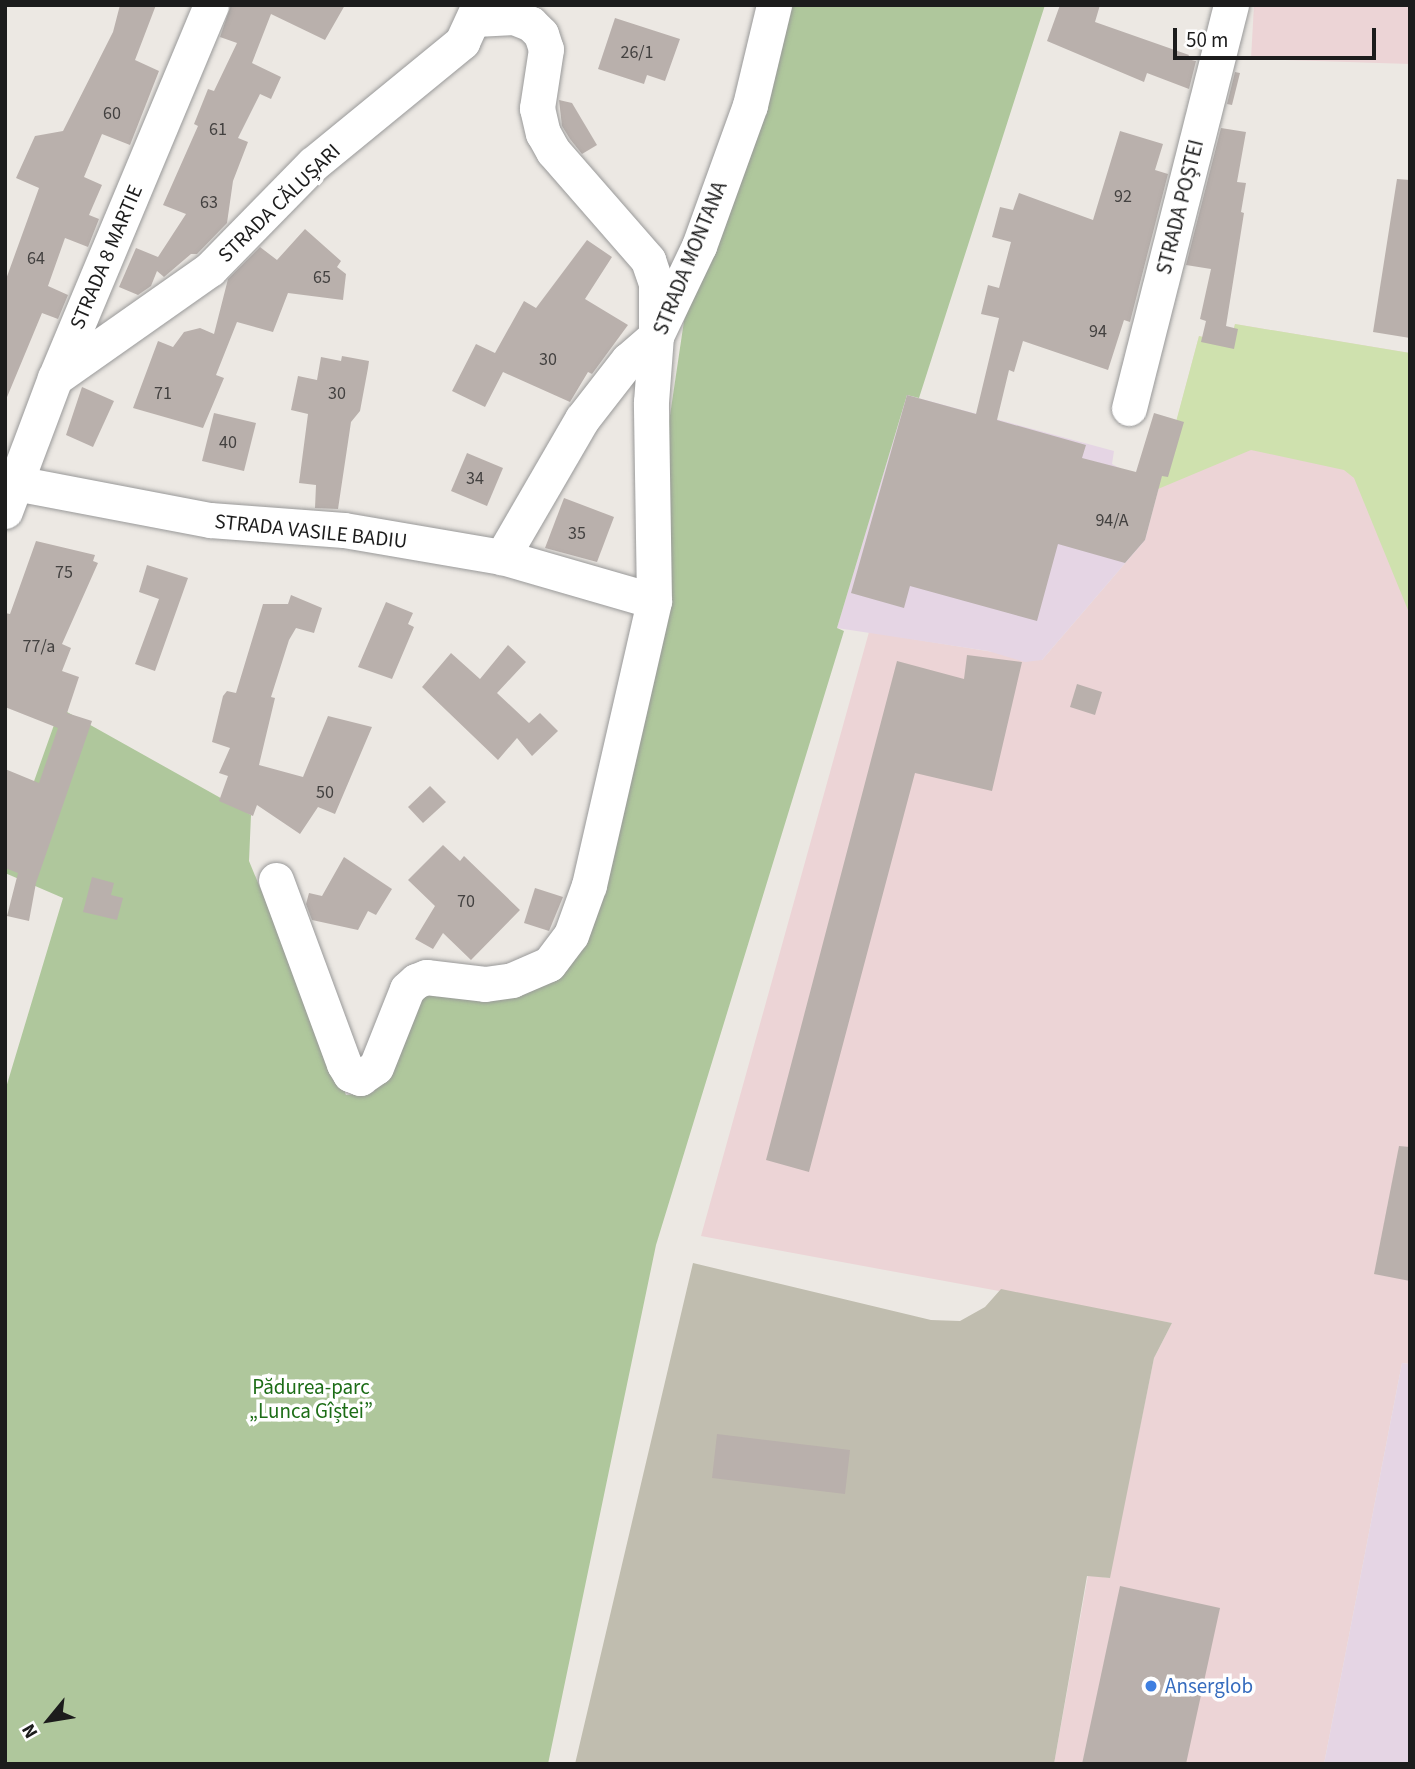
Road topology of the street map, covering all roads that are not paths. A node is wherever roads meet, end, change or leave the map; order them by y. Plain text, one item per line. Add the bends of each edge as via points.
1 (211, 5) edge
2 (774, 5) edge
3 (1231, 5) edge
4 (477, 12) edge
5 (656, 336) junction
6 (55, 378) junction
7 (1129, 408) dead end
8 (9, 492) edge
9 (502, 557) junction
10 (654, 601) junction
11 (276, 880) dead end

1 - 6 street, STRADA 8 MARTIE
2 - 5 street, STRADA MONTANA via 746,118 699,246
3 - 7 street, STRADA POȘTEI
4 - 5 street via 514,17 541,34 546,49 537,108 543,132 553,151 648,260 656,283
4 - 6 street, STRADA CĂLUȘARI via 462,42 433,70 313,164 210,269
5 - 9 street via 628,360 582,419
5 - 10 street, STRADA MONTANA via 651,402
6 - 8 street, STRADA 8 MARTIE
8 - 9 street, STRADA VASILE BADIU via 211,520 344,530
9 - 10 street, STRADA VASILE BADIU
10 - 11 street, STRADA MONTANA via 581,913 571,935 548,964 533,974 485,984 438,977 416,981 407,989 376,1067 360,1078 350,1074 344,1064

